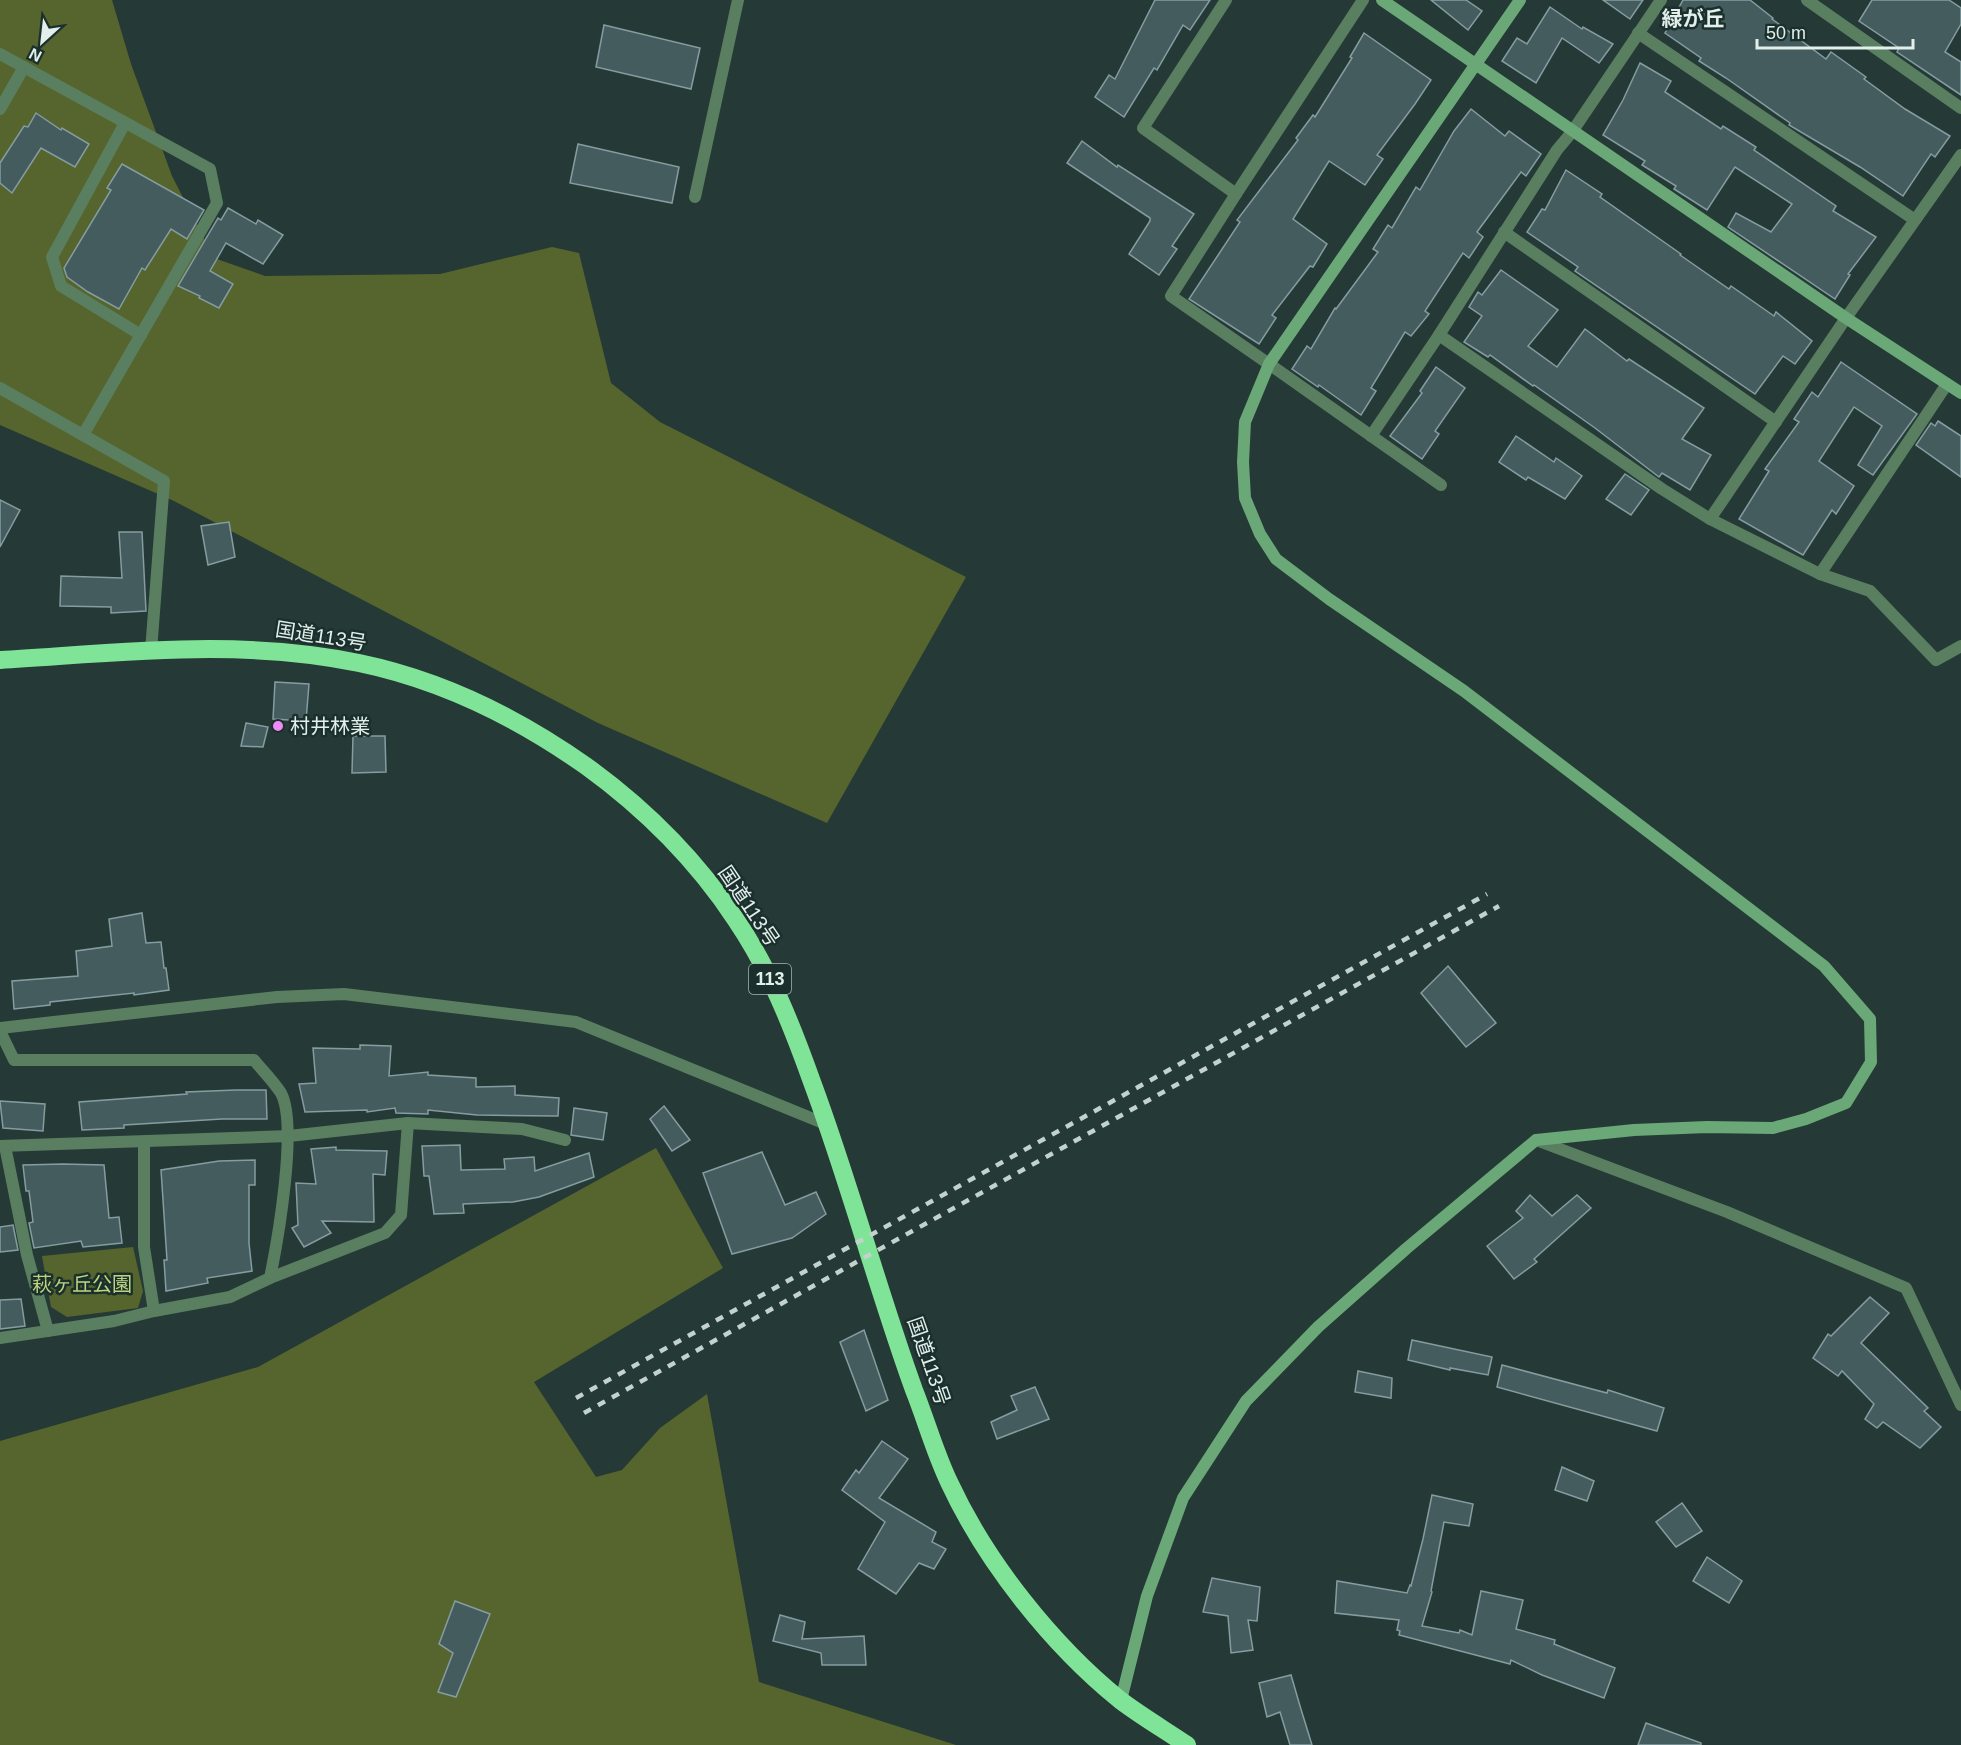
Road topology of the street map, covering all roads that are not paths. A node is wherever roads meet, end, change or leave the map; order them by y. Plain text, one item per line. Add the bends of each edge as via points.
1 (738, 0) edge
2 (1226, 0) edge
3 (1364, 0) edge
4 (1382, 0) edge
5 (1520, 0) edge
6 (1661, 0) edge
7 (1807, 0) edge
8 (1638, 33) junction
9 (0, 54) edge
10 (1476, 65) junction
11 (24, 67) junction
12 (1961, 108) edge
13 (0, 109) edge
14 (125, 123) junction
15 (1572, 132) junction
16 (1961, 155) edge
17 (1236, 194) junction
18 (695, 197) dead end
19 (1915, 220) junction
20 (1504, 232) junction
21 (1846, 318) junction
22 (141, 334) junction
23 (1439, 335) junction
24 (1269, 364) junction
25 (1947, 384) junction
26 (0, 388) edge
27 (1961, 393) edge
28 (1776, 422) junction
29 (83, 435) junction
30 (1371, 436) junction
31 (1441, 485) dead end
32 (1710, 519) junction
33 (1820, 574) junction
34 (1961, 646) edge
35 (151, 651) junction
36 (0, 660) edge
37 (0, 1030) edge
38 (408, 1122) junction
39 (828, 1125) junction
40 (289, 1136) junction
41 (566, 1140) dead end
42 (1536, 1140) junction
43 (144, 1142) junction
44 (3, 1146) edge
45 (270, 1278) junction
46 (154, 1311) junction
47 (48, 1331) junction
48 (0, 1338) edge
49 (1961, 1404) edge
50 (1121, 1700) junction
51 (1187, 1745) edge

1 - 18 street
2 - 17 street via 1143,128
3 - 17 street
4 - 10 street
5 - 10 street
6 - 8 street
7 - 12 street
8 - 15 street
8 - 19 street
9 - 11 street
10 - 15 street
10 - 24 street
11 - 13 street
11 - 14 street
14 - 22 street via 52,257 61,286
14 - 22 street via 210,169 217,203
15 - 20 street
15 - 21 street
16 - 19 street
17 - 24 street via 1171,296
19 - 21 street
20 - 23 street
20 - 28 street
21 - 25 street
21 - 28 street
22 - 29 street
23 - 30 street
23 - 32 street
24 - 30 street
24 - 42 street via 1245,422 1243,462 1245,498 1276,559 1329,600 1464,691 1824,966 1870,1019 1871,1062 1846,1103 1806,1119 1773,1128 1634,1130
25 - 27 street
25 - 33 street
26 - 29 street
28 - 32 street
29 - 35 street via 165,481
30 - 31 street
32 - 33 street
33 - 34 street via 1870,591 1936,660
35 - 36 highway, 国道113号 / 113
35 - 39 highway, 国道113号 / 113 via 260,649 360,663 488,706 566,752 640,810 709,883 736,920 782,1002
37 - 39 street via 344,994 576,1022
37 - 40 street via 14,1060 254,1060 282,1094
38 - 40 street
38 - 41 street via 522,1129
38 - 45 street via 401,1215 386,1233
39 - 50 highway, 国道113号 / 113 via 903,1359 948,1481 978,1535 1042,1624
40 - 43 street
40 - 45 street
42 - 49 street via 1727,1212 1906,1288
42 - 50 street via 1318,1327 1246,1401 1183,1498 1147,1596
43 - 44 street
43 - 46 street via 144,1248
44 - 47 street
45 - 46 street via 230,1297
46 - 47 street
47 - 48 street
50 - 51 highway, 国道113号 / 113

